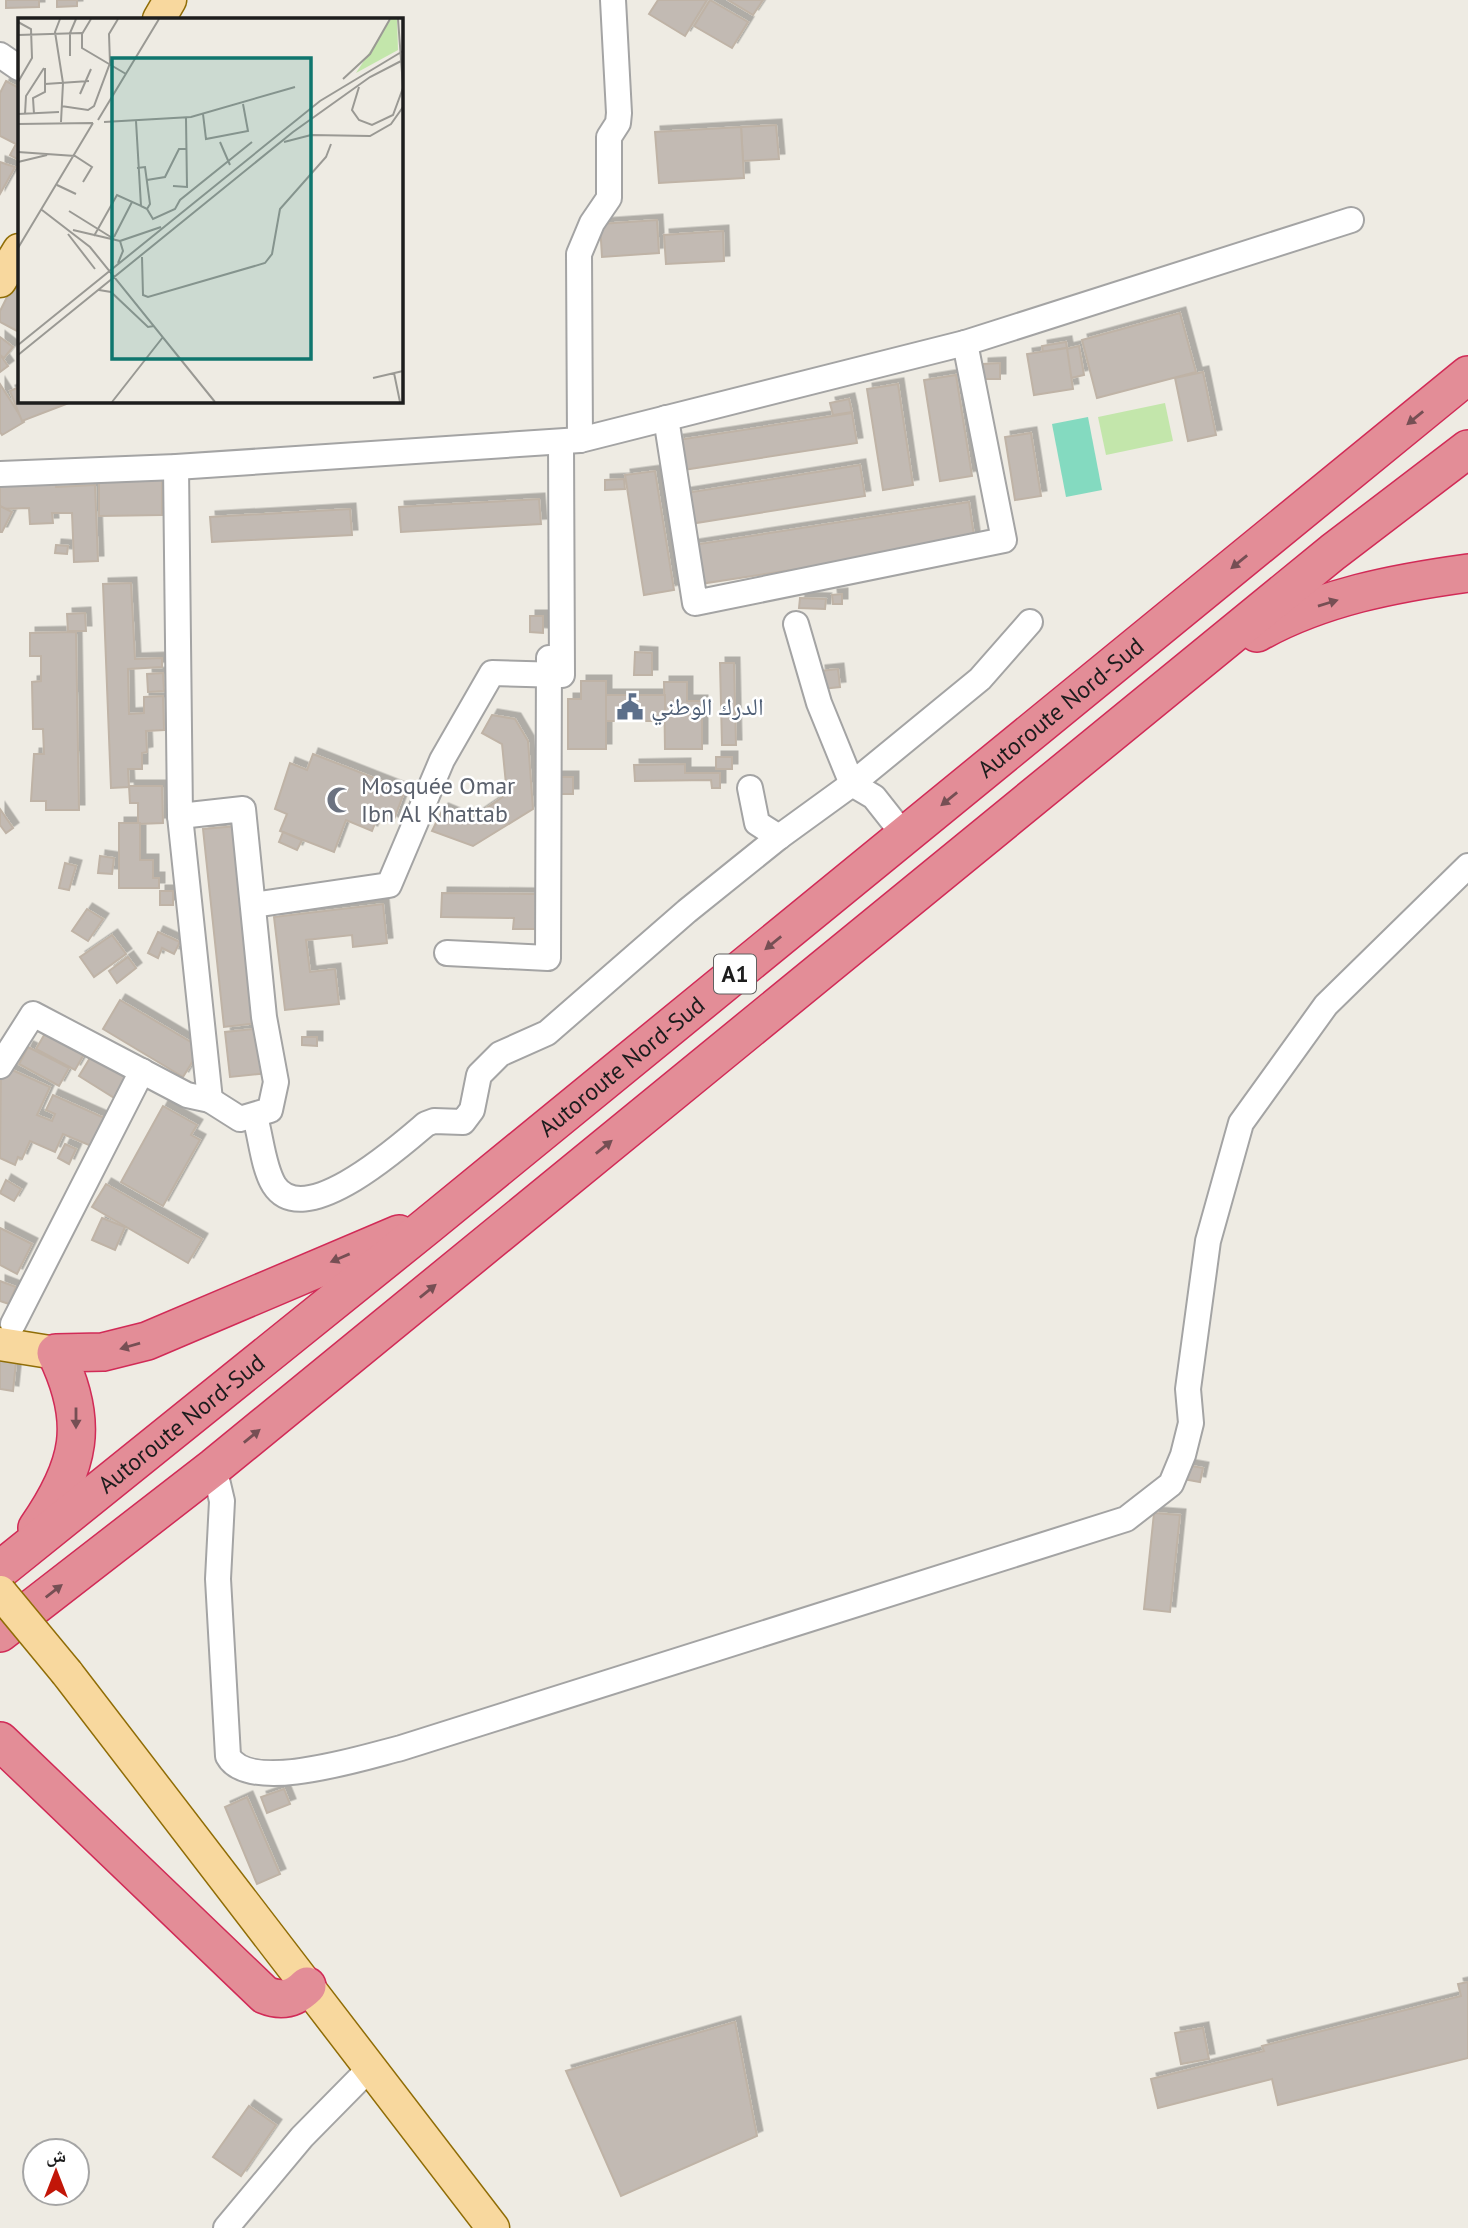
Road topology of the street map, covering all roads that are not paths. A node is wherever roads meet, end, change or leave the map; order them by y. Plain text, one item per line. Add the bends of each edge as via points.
1 (170, 0) edge
2 (613, 0) edge
3 (160, 18) edge
4 (0, 55) edge
5 (18, 67) edge
6 (1351, 220) dead end
7 (18, 252) edge
8 (0, 281) edge
9 (965, 343) junction
10 (1468, 375) edge
11 (666, 418) junction
12 (563, 442) junction
13 (1468, 449) edge
14 (176, 467) junction
15 (0, 474) edge
16 (1468, 573) edge
17 (1030, 622) dead end
18 (796, 624) dead end
19 (549, 673) junction
20 (1180, 677) junction
21 (852, 785) junction
22 (750, 788) dead end
23 (180, 816) junction
24 (904, 835) junction
25 (779, 837) junction
26 (1468, 866) edge
27 (254, 905) junction
28 (447, 953) dead end
29 (0, 1066) edge
30 (142, 1071) junction
31 (210, 1100) junction
32 (255, 1117) junction
33 (427, 1226) junction
34 (6, 1333) edge
35 (56, 1353) junction
36 (214, 1467) junction
37 (8, 1563) edge
38 (0, 1591) edge
39 (0, 1633) edge
40 (0, 1741) edge
41 (307, 1986) junction
42 (371, 2067) junction
43 (226, 2228) edge
44 (493, 2228) edge

1 - 3 main road
2 - 12 street via 618,123 609,137 609,198 579,254
4 - 5 street
6 - 9 street
7 - 8 main road
9 - 11 street
9 - 11 street via 1004,540 695,603
10 -> 24 highway, Autoroute Nord-Sud / A1
11 - 12 street
12 - 14 street
12 - 19 street via 562,675
13 - 20 highway, Autoroute Nord-Sud / A1
14 - 15 street
14 - 23 street
20 -> 16 highway via 1285,617 1401,582
17 - 21 street via 980,679
18 - 21 street via 819,703
19 - 27 street via 492,673 442,760 389,885
19 - 28 street via 548,958
36 -> 20 highway, Autoroute Nord-Sud / A1
21 - 24 street via 874,797
21 - 25 street
22 - 25 street via 757,823
23 - 27 street via 243,809
23 - 31 street
24 -> 33 highway, Autoroute Nord-Sud / A1
25 - 32 street via 547,1033 500,1054 479,1075 472,1110 463,1122 426,1124 372,1170 314,1198 283,1195 273,1184
26 - 36 street via 1326,1005 1241,1123 1208,1241 1188,1390 1191,1423 1182,1455 1171,1484 1126,1519 401,1748 302,1772 262,1772 231,1762 228,1756 218,1579 222,1501
27 - 32 street via 264,1017 276,1082 270,1110
29 - 30 street via 33,1014
30 - 31 street via 187,1095
30 - 34 street
31 - 32 street via 240,1119
33 -> 35 highway via 398,1234 147,1341 103,1352
33 - 37 highway, Autoroute Nord-Sud / A1
34 - 35 main road
35 -> 37 highway via 76,1405 72,1463 63,1487
39 -> 36 highway, Autoroute Nord-Sud / A1
38 - 41 main road, bridge
40 - 41 highway via 265,1995 283,2000
41 - 42 main road
42 - 43 street via 302,2137
42 - 44 main road

